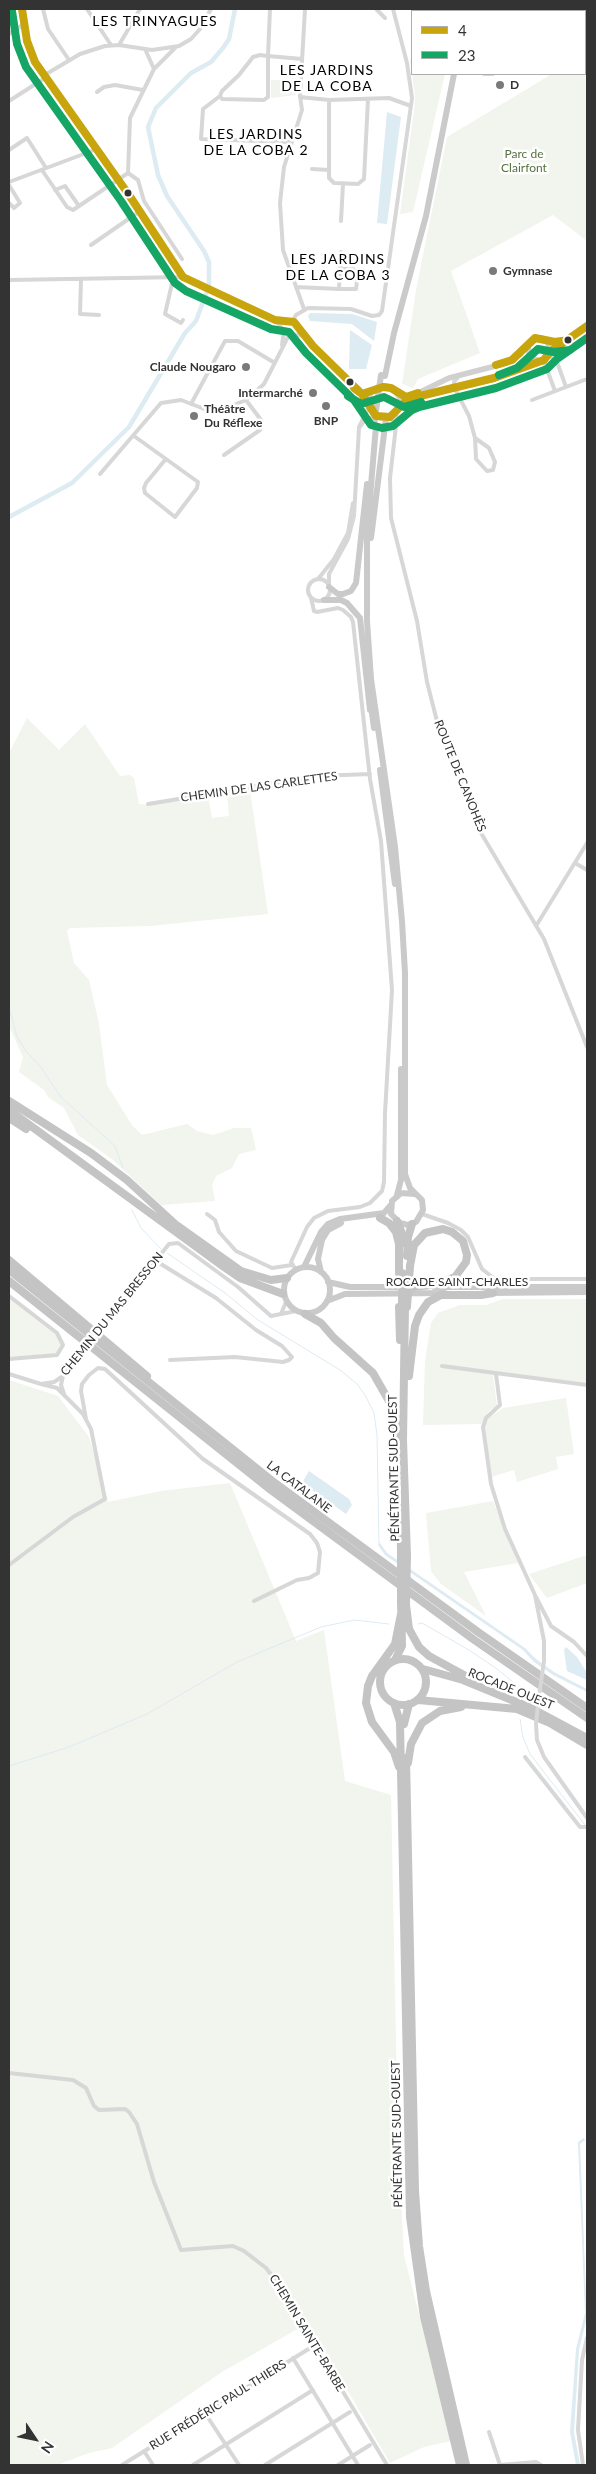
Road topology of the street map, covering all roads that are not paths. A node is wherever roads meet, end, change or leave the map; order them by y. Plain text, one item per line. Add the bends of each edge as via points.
1 (22, 9) edge
2 (43, 9) edge
3 (87, 9) edge
4 (140, 9) edge
5 (211, 9) edge
6 (270, 9) edge
7 (305, 9) edge
8 (376, 9) edge
9 (393, 9) edge
10 (586, 9) edge
11 (586, 14) edge
12 (385, 18) dead end
13 (24, 24) junction
14 (9, 34) edge
15 (111, 45) junction
16 (119, 45) junction
17 (177, 46) junction
18 (145, 49) junction
19 (268, 56) junction
20 (302, 59) junction
21 (69, 60) junction
22 (154, 69) junction
23 (453, 75) edge
24 (459, 75) edge
25 (44, 77) junction
26 (142, 90) junction
27 (98, 92) dead end
28 (220, 96) junction
29 (300, 97) junction
30 (368, 99) junction
31 (329, 100) junction
32 (9, 101) edge
33 (411, 106) junction
34 (446, 114) junction
35 (290, 142) junction
36 (97, 148) junction
37 (9, 150) edge
38 (44, 169) junction
39 (312, 169) dead end
40 (329, 170) junction
41 (128, 173) junction
42 (118, 179) junction
43 (9, 184) edge
44 (343, 184) junction
45 (55, 190) junction
46 (9, 202) edge
47 (79, 206) junction
48 (140, 211) junction
49 (341, 221) dead end
50 (91, 245) dead end
51 (341, 252) dead end
52 (182, 259) dead end
53 (340, 269) junction
54 (183, 277) junction
55 (173, 279) junction
56 (9, 280) edge
57 (81, 280) junction
58 (296, 287) junction
59 (339, 289) junction
60 (304, 309) junction
61 (99, 315) dead end
62 (182, 320) dead end
63 (275, 320) junction
64 (293, 320) junction
65 (286, 321) junction
66 (587, 326) edge
67 (296, 327) junction
68 (283, 328) junction
69 (292, 333) junction
70 (304, 336) junction
71 (569, 340) junction
72 (548, 341) junction
73 (528, 344) junction
74 (282, 349) junction
75 (549, 354) junction
76 (538, 361) junction
77 (275, 363) junction
78 (468, 372) junction
79 (587, 379) edge
80 (462, 385) junction
81 (454, 387) junction
82 (566, 387) junction
83 (555, 391) junction
84 (372, 392) junction
85 (459, 393) junction
86 (362, 394) junction
87 (397, 394) junction
88 (246, 400) junction
89 (532, 400) dead end
90 (191, 404) junction
91 (369, 405) junction
92 (398, 409) junction
93 (376, 416) junction
94 (388, 417) junction
95 (375, 426) junction
96 (396, 426) junction
97 (359, 428) junction
98 (134, 436) junction
99 (475, 438) junction
100 (485, 446) junction
101 (475, 452) junction
102 (224, 455) dead end
103 (165, 460) junction
104 (369, 468) junction
105 (100, 474) dead end
106 (318, 579) junction
107 (329, 586) junction
108 (311, 598) junction
109 (324, 600) junction
110 (316, 601) junction
111 (313, 607) junction
112 (367, 621) junction
113 (372, 716) junction
114 (370, 774) junction
115 (148, 804) dead end
116 (587, 843) edge
117 (575, 863) junction
118 (587, 870) edge
119 (536, 926) junction
120 (587, 1036) edge
121 (585, 1040) junction
122 (587, 1047) edge
123 (9, 1102) edge
124 (9, 1118) edge
125 (91, 1153) junction
126 (83, 1165) junction
127 (415, 1194) junction
128 (397, 1195) junction
129 (391, 1204) junction
130 (207, 1214) dead end
131 (422, 1214) junction
132 (380, 1218) junction
133 (395, 1220) junction
134 (412, 1224) junction
135 (9, 1260) edge
136 (156, 1261) junction
137 (294, 1267) junction
138 (304, 1267) junction
139 (9, 1270) edge
140 (404, 1271) junction
141 (321, 1272) junction
142 (287, 1278) junction
143 (587, 1279) edge
144 (9, 1281) edge
145 (328, 1282) junction
146 (414, 1287) junction
147 (587, 1287) edge
148 (493, 1293) junction
149 (587, 1293) edge
150 (9, 1296) edge
151 (285, 1298) junction
152 (327, 1301) junction
153 (403, 1307) junction
154 (296, 1311) junction
155 (281, 1314) junction
156 (305, 1314) junction
157 (9, 1359) edge
158 (170, 1360) dead end
159 (442, 1366) dead end
160 (9, 1374) edge
161 (496, 1374) junction
162 (63, 1376) junction
163 (42, 1384) junction
164 (587, 1385) edge
165 (159, 1392) junction
166 (64, 1394) junction
167 (86, 1419) junction
168 (401, 1440) junction
169 (9, 1565) edge
170 (535, 1595) junction
171 (254, 1601) dead end
172 (404, 1603) junction
173 (401, 1614) junction
174 (587, 1656) edge
175 (395, 1660) junction
176 (414, 1661) junction
177 (423, 1669) junction
178 (509, 1699) junction
179 (418, 1700) junction
180 (394, 1703) junction
181 (409, 1704) junction
182 (480, 1705) junction
183 (587, 1708) edge
184 (587, 1718) edge
185 (587, 1738) edge
186 (587, 1745) edge
187 (525, 1757) dead end
188 (407, 1778) junction
189 (402, 1796) junction
190 (587, 1818) edge
191 (587, 1827) edge
192 (9, 2073) edge
193 (587, 2338) edge
194 (314, 2345) junction
195 (293, 2358) junction
196 (313, 2390) junction
197 (580, 2397) junction
198 (587, 2397) edge
199 (350, 2412) dead end
200 (205, 2413) junction
201 (333, 2423) junction
202 (489, 2432) dead end
203 (226, 2444) junction
204 (370, 2445) dead end
205 (144, 2451) junction
206 (353, 2456) junction
207 (122, 2465) edge
208 (153, 2465) edge
209 (193, 2465) edge
210 (239, 2465) edge
211 (265, 2465) edge
212 (338, 2465) edge
213 (358, 2465) edge
214 (388, 2465) edge
215 (459, 2465) edge
216 (468, 2465) edge
217 (500, 2465) edge
218 (541, 2465) edge
219 (584, 2465) edge

1 - 13 street
2 - 21 street via 48,29
3 - 15 street
4 - 16 street
5 - 17 street via 191,39
6 - 19 street
7 - 20 street
8 - 12 street
9 - 33 street via 412,89
10 - 11 street
13 - 14 street
13 - 25 street via 35,62
15 - 16 street
15 - 21 street
16 - 18 street
17 - 18 street
17 - 22 street
18 - 22 street
19 - 20 street
19 - 28 street via 253,57
19 - 28 street via 266,99 222,99
20 - 29 street
21 - 25 street
22 - 26 street
23 - 34 main road
24 - 34 main road
25 - 32 street
25 - 36 street
26 - 27 street via 115,85
26 - 41 street via 129,124
28 - 35 street via 203,109 201,139
29 - 31 street
29 - 35 street via 302,110
30 - 31 street
30 - 33 street via 389,98
30 - 44 street via 364,179 358,184
31 - 40 street
33 - 60 street via 382,311 372,316 352,310
34 - 95 main road, bridge via 383,376
35 - 58 street via 281,181 282,226 283,250
36 - 38 street
36 - 42 street
37 - 38 street via 26,138
38 - 43 street
38 - 45 street
39 - 40 street
40 - 44 street via 331,182
41 - 42 street
41 - 52 street via 138,180 144,201
42 - 47 street
42 - 48 street
43 - 46 street via 20,203 14,208
44 - 49 street
45 - 47 street via 70,210
45 - 47 street via 65,186
48 - 50 street
48 - 54 street
51 - 53 street
53 - 59 street
53 - 59 street via 358,272 356,289
54 - 55 street
54 - 63 street
55 - 57 street
55 - 62 street via 166,314 182,323
56 - 57 street
57 - 61 street via 80,314
58 - 59 street
58 - 60 street
60 - 64 street
63 - 65 street
63 - 68 street
64 - 65 street
64 - 67 street
65 - 68 street
66 - 71 street
67 - 69 street
67 - 70 street
68 - 69 street
68 - 74 street
69 - 70 street
69 - 74 street
70 - 86 street
71 - 72 street
71 - 75 street
72 - 73 street via 538,338
72 - 75 street
73 - 76 street via 529,354
73 - 78 street via 507,363
74 - 77 street
75 - 76 street
75 - 82 street via 557,362
76 - 80 street via 494,378
76 - 83 street via 545,364
77 - 88 street via 259,390
77 - 90 street via 238,341 225,341
78 - 81 street via 457,378
78 - 87 street via 414,395
79 - 82 street
80 - 81 street
80 - 85 street
81 - 85 street
81 - 92 street via 416,397
82 - 83 street
83 - 89 street
84 - 86 street
84 - 87 street via 383,387 391,388
84 - 91 street
85 - 99 street
86 - 91 street
87 - 92 street
88 - 90 street via 220,411
88 - 102 street via 262,425
90 - 98 street via 173,400 161,403
91 - 93 street
91 - 97 street
92 - 94 street
92 - 96 street, ROUTE DE CANOHÈS
93 - 94 street
93 - 97 street
94 - 96 street
94 - 112 main road via 370,549
95 - 104 main road
95 - 112 main road via 367,533
96 - 119 street, ROUTE DE CANOHÈS via 389,497 391,518 417,621 439,729 481,833
97 - 106 street via 348,532 334,559
97 - 107 street via 354,516 348,539 329,574
98 - 103 street
98 - 105 street
99 - 100 street
99 - 101 street
100 - 101 street
100 - 101 street via 495,462 493,470 487,471 481,466
103 - 103 street via 144,488 145,493 175,516 199,485
104 - 107 main road via 356,582 343,594
104 - 113 main road via 363,564 365,642
106 - 107 street
106 - 108 street via 309,586
107 - 109 street
108 - 110 street
108 - 111 street
109 - 110 street
109 - 113 main road via 341,600 360,618
110 - 111 street
111 - 114 street via 320,613 338,608 351,617
112 - 127 main road via 372,687 400,894 405,973 405,1174
113 - 128 main road via 391,849 401,973 401,1180
114 - 115 street, CHEMIN DE LAS CARLETTES via 318,776
114 - 137 street via 381,841 392,990 384,1182 382,1191 370,1203 314,1218 304,1233
116 - 117 street
117 - 118 street
117 - 119 street
119 - 121 street, ROUTE DE CANOHÈS
120 - 121 street
121 - 122 street, ROUTE DE CANOHÈS
123 - 125 highway
124 - 126 highway
125 - 126 highway via 9,1110
125 - 142 highway via 127,1180 174,1224 241,1271 265,1278
126 - 151 highway via 240,1278
127 - 128 main road
127 - 131 main road via 423,1205
128 - 129 main road
129 - 133 main road
129 - 138 main road via 384,1213 340,1219 328,1224
130 - 137 street via 215,1220 219,1232 236,1251 272,1268
131 - 134 main road
131 - 143 street via 461,1230 468,1237 482,1268 495,1279
132 - 133 main road
132 - 140 highway via 396,1232
132 - 141 main road via 339,1223 328,1230 318,1259
133 - 134 main road
133 - 140 highway via 402,1238
134 - 140 highway
135 - 165 highway via 134,1364
136 - 155 street, CHEMIN DU MAS BRESSON via 170,1244 178,1244 238,1287 265,1312 271,1316
136 - 158 street via 186,1277 292,1356 283,1362 243,1357
136 - 162 street, CHEMIN DU MAS BRESSON, bridge
137 - 138 main road
137 - 142 main road
138 - 141 main road
139 - 165 highway, LA CATALANE
140 - 146 highway via 414,1246 425,1233 443,1229 463,1240 466,1262 455,1277 439,1284
140 - 153 highway, bridge
141 - 145 main road
142 - 151 main road
144 - 184 highway, LA CATALANE via 270,1490
145 - 146 main road, ROCADE SAINT-CHARLES via 350,1287
145 - 152 main road via 330,1295
146 - 147 main road, ROCADE SAINT-CHARLES
148 - 149 main road, ROCADE SAINT-CHARLES
148 - 152 main road, ROCADE SAINT-CHARLES via 365,1293 345,1294
148 - 168 highway via 441,1295 423,1308 415,1326 406,1428
150 - 157 street via 57,1333 63,1346 57,1355
151 - 154 main road
151 - 155 street
152 - 156 main road via 318,1311
153 - 168 highway, PÉNÉTRANTE SUD-OUEST
153 - 168 highway, PÉNÉTRANTE SUD-OUEST
154 - 155 street
154 - 156 main road
156 - 168 highway via 321,1323 373,1373 392,1408
159 - 161 street
160 - 163 street
161 - 164 street
161 - 170 street via 500,1405 486,1418 483,1427 491,1484 505,1530
162 - 163 street, CHEMIN DU MAS BRESSON
162 - 166 street
163 - 166 street
165 - 183 highway, LA CATALANE via 341,1533
166 - 167 street
167 - 169 street via 91,1429 105,1499 73,1517
167 - 171 street via 82,1384 98,1368 104,1369 204,1459 310,1534 320,1552 318,1573
168 - 172 highway, PÉNÉTRANTE SUD-OUEST, bridge
170 - 174 street via 551,1626
170 - 190 street, bridge via 544,1641 537,1740 544,1757
172 - 173 highway, PÉNÉTRANTE SUD-OUEST
172 - 176 highway via 405,1643 408,1655
172 - 178 highway via 409,1629 424,1652
173 - 175 highway, PÉNÉTRANTE SUD-OUEST via 402,1646
173 - 189 highway, PÉNÉTRANTE SUD-OUEST via 395,1644 372,1676 366,1703 372,1722 397,1759
175 - 176 highway
175 - 180 highway via 384,1669 380,1679 383,1694
176 - 177 highway, ROCADE OUEST
177 - 178 highway, ROCADE OUEST via 463,1680
177 - 179 highway via 426,1685
178 - 185 highway, ROCADE OUEST via 553,1718
179 - 181 highway, ROCADE OUEST
179 - 182 highway, ROCADE OUEST
180 - 181 highway, ROCADE OUEST
180 - 189 highway, PÉNÉTRANTE SUD-OUEST via 400,1722
181 - 188 highway via 404,1715
182 - 186 highway, ROCADE OUEST via 507,1707 529,1714
182 - 188 highway via 440,1711 422,1723 411,1744
187 - 191 street via 580,1826
188 - 216 highway via 415,2191 423,2273
189 - 215 highway, PÉNÉTRANTE SUD-OUEST via 410,2217 424,2317
192 - 194 street, CHEMIN SAINTE-BARBE via 73,2080 86,2088 98,2110 125,2109 129,2112 137,2124 154,2182 181,2250 233,2246 257,2259 277,2282
193 - 197 street
194 - 195 street, RUE FRÉDÉRIC PAUL THIERS
194 - 214 street, CHEMIN SAINTE-BARBE
195 - 196 street
195 - 200 street, RUE FRÉDÉRIC PAUL THIERS
196 - 201 street
196 - 203 street
197 - 198 street
197 - 219 street via 578,2442
199 - 201 street
200 - 203 street
200 - 205 street, RUE FRÉDÉRIC PAUL THIERS
201 - 206 street
201 - 211 street
202 - 217 street
203 - 209 street
203 - 210 street
204 - 206 street
205 - 207 street, RUE FRÉDÉRIC PAUL THIERS
205 - 208 street
206 - 212 street
206 - 213 street
217 - 218 street via 536,2462

